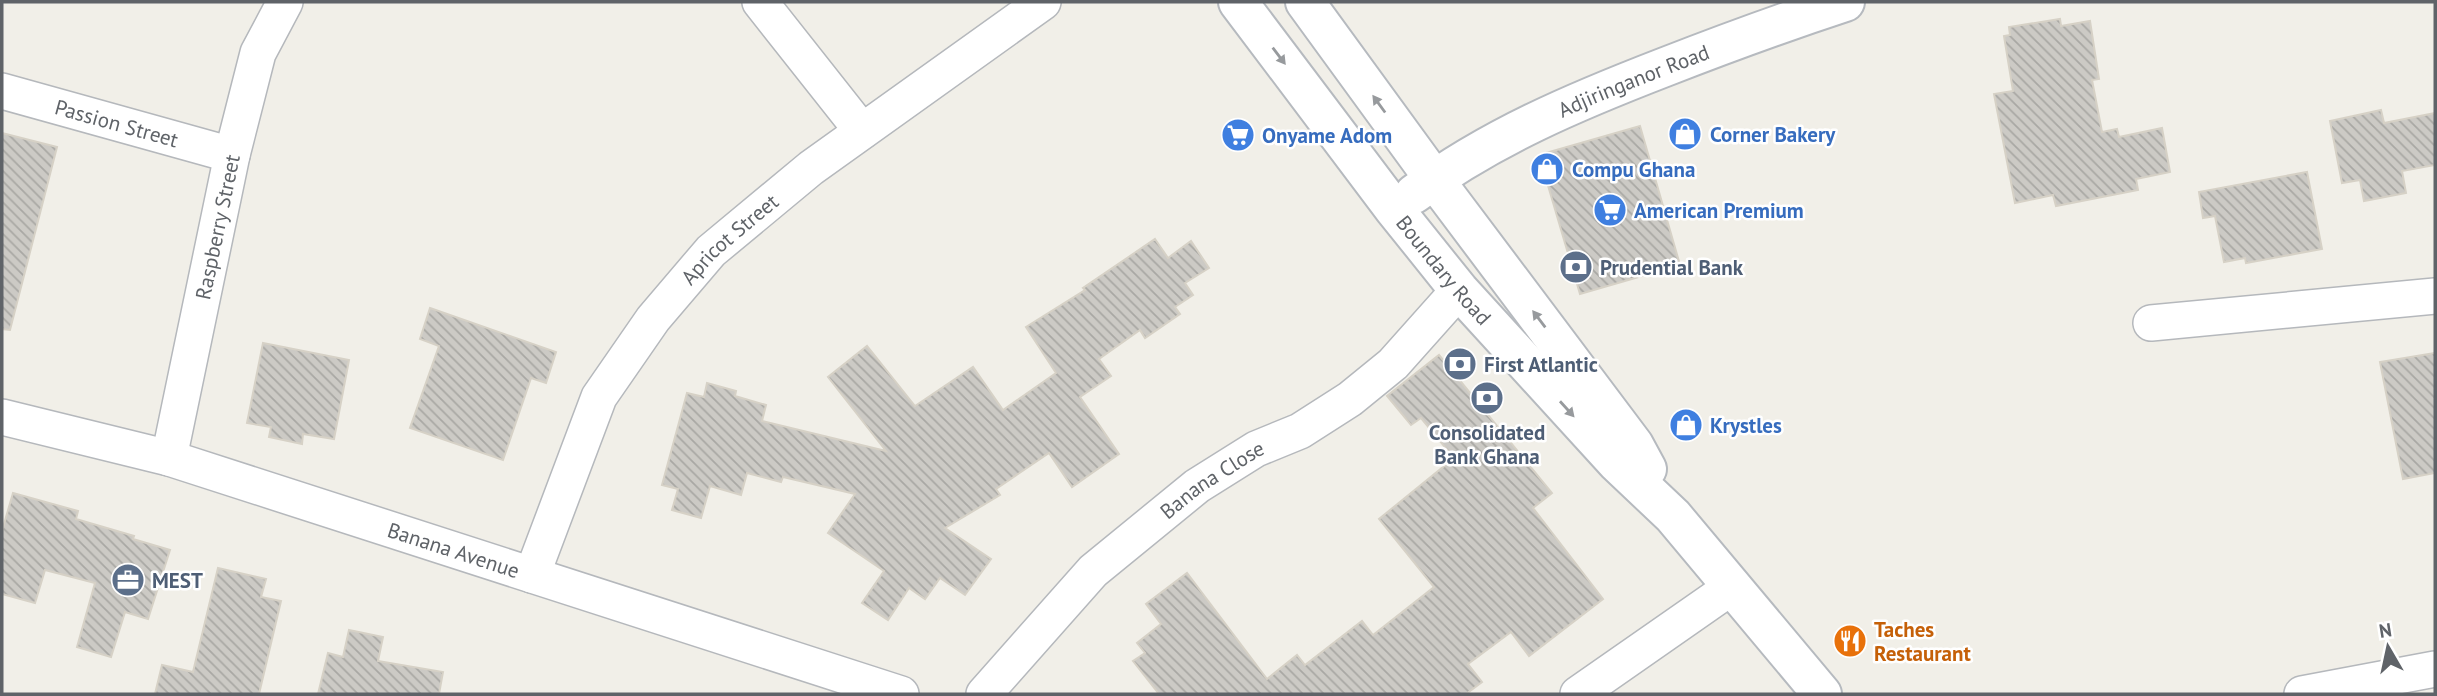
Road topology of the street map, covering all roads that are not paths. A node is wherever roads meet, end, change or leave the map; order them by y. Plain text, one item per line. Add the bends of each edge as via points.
1 (285, 2) edge
2 (760, 2) edge
3 (1043, 2) edge
4 (1238, 2) edge
5 (1305, 2) edge
6 (1833, 4) edge
7 (2, 92) edge
8 (862, 131) junction
9 (232, 155) junction
10 (1434, 180) junction
11 (1394, 209) junction
12 (1459, 290) junction
13 (2435, 296) edge
14 (2151, 323) dead end
15 (2, 417) edge
16 (169, 458) junction
17 (1673, 516) junction
18 (532, 575) junction
19 (1733, 586) junction
20 (2435, 669) edge
21 (901, 694) edge
22 (985, 694) edge
23 (1578, 694) edge
24 (1822, 694) edge
25 (2302, 694) edge

1 - 9 street, Raspberry Street via 258,53
2 - 8 street
3 - 8 street, Apricot Street
4 -> 11 main road, Boundary Road
10 -> 5 main road, Boundary Road
6 - 10 main road, Adjiringanor Road via 1586,98 1503,136
7 - 9 street, Passion Street
8 - 18 street, Apricot Street via 710,251 653,319 599,397
9 - 16 street, Raspberry Street
10 - 11 main road, Adjiringanor Road
17 -> 10 main road, Boundary Road via 1634,445
11 - 12 main road, Boundary Road
12 -> 17 main road, Boundary Road via 1617,463
12 - 22 street, Banana Close via 1393,364 1350,399 1197,486 1093,571
13 - 14 street
15 - 16 street, Banana Avenue
16 - 18 street, Banana Avenue
17 - 19 main road, Boundary Road
18 - 21 street, Banana Avenue
19 - 23 street
19 - 24 main road, Boundary Road
20 - 25 street

